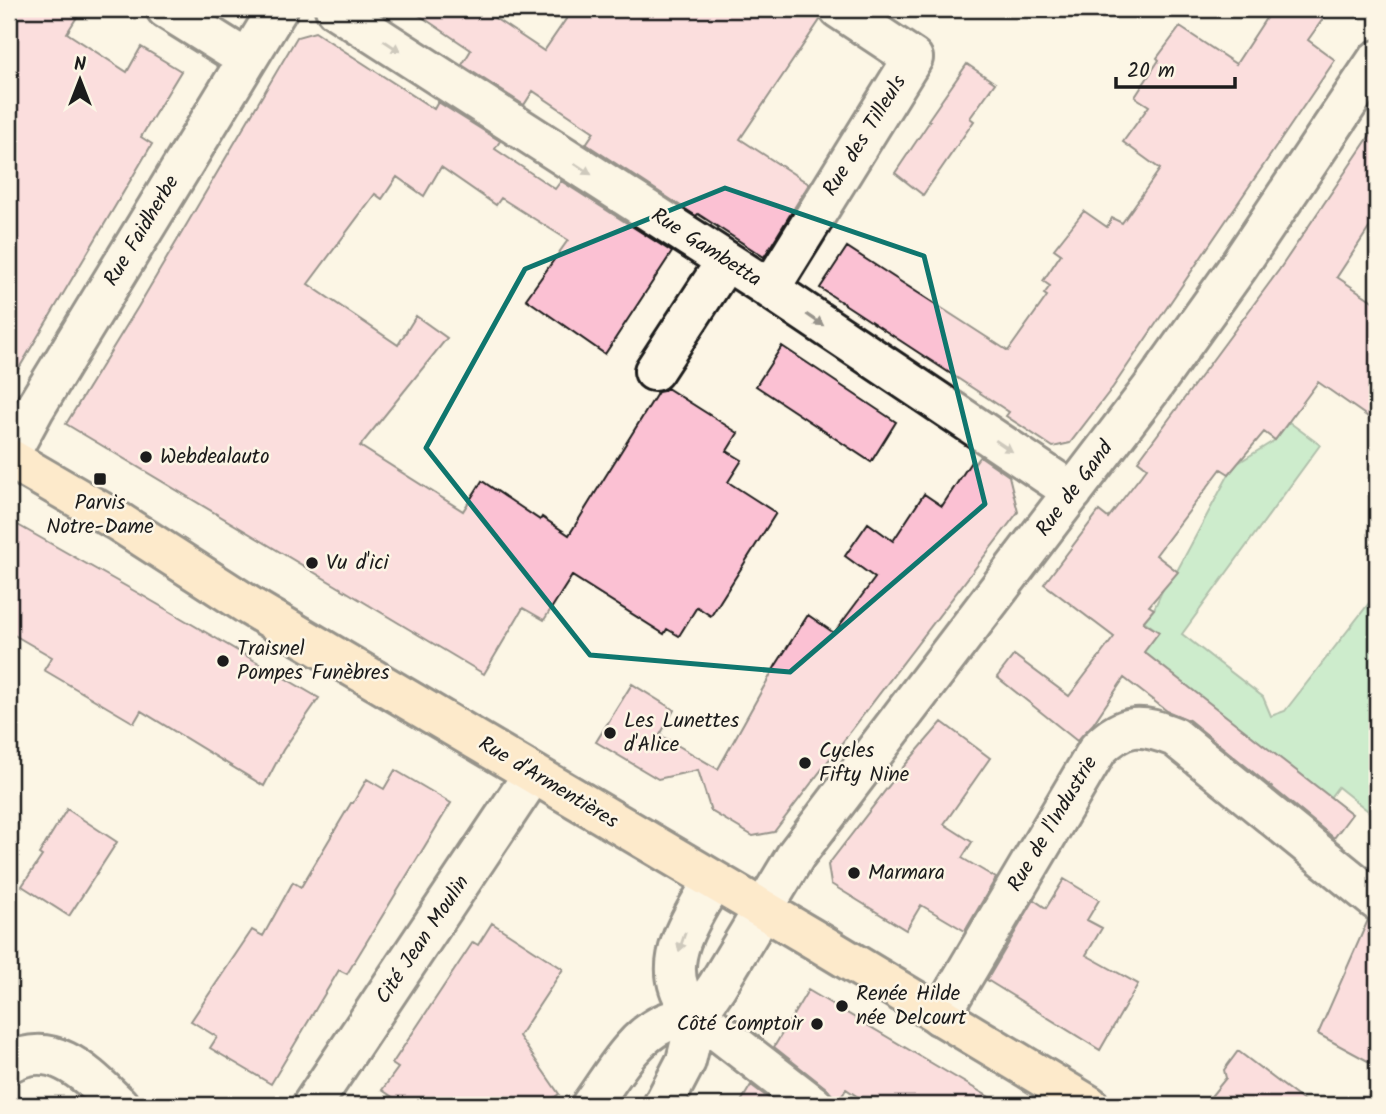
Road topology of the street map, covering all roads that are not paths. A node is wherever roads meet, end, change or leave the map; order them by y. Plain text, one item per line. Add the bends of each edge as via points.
1 (166, 9) edge
2 (278, 9) edge
3 (335, 9) edge
4 (839, 9) edge
5 (246, 59) junction
6 (1377, 60) edge
7 (726, 261) junction
8 (770, 289) junction
9 (654, 371) dead end
10 (9, 457) edge
11 (1073, 492) junction
12 (533, 774) junction
13 (713, 881) junction
14 (1377, 901) edge
15 (762, 910) junction
16 (697, 1015) junction
17 (940, 1016) junction
18 (9, 1063) edge
19 (119, 1105) edge
20 (312, 1105) edge
21 (591, 1105) edge
22 (663, 1105) edge
23 (813, 1105) edge
24 (1089, 1105) edge

1 - 5 street
2 - 5 street, Rue Faidherbe
3 -> 7 street, Rue Gambetta
4 - 8 street, Rue des Tilleuls via 913,58
5 - 10 street, Rue Faidherbe
6 - 11 street, Rue de Gand via 1238,267
7 - 8 street, Rue Gambetta
7 - 9 street
8 -> 11 street, Rue Gambetta
10 - 12 main road, Rue d'Armentières
11 - 15 street, Rue de Gand via 802,847
12 - 13 main road, Rue d'Armentières
12 - 20 street, Cité Jean Moulin
13 - 15 main road, Rue d'Armentières
13 -> 16 street via 689,924 677,961 678,986
14 - 17 street, Rue de l'Industrie via 1174,737 1137,727 1121,731 1098,748
15 - 16 street, Rue de Gand
15 - 17 main road, Rue d'Armentières
16 - 21 street via 648,1033
16 - 22 street via 686,1061
16 - 23 street
17 - 24 main road, Rue d'Armentières
18 - 19 street via 41,1055 65,1060

